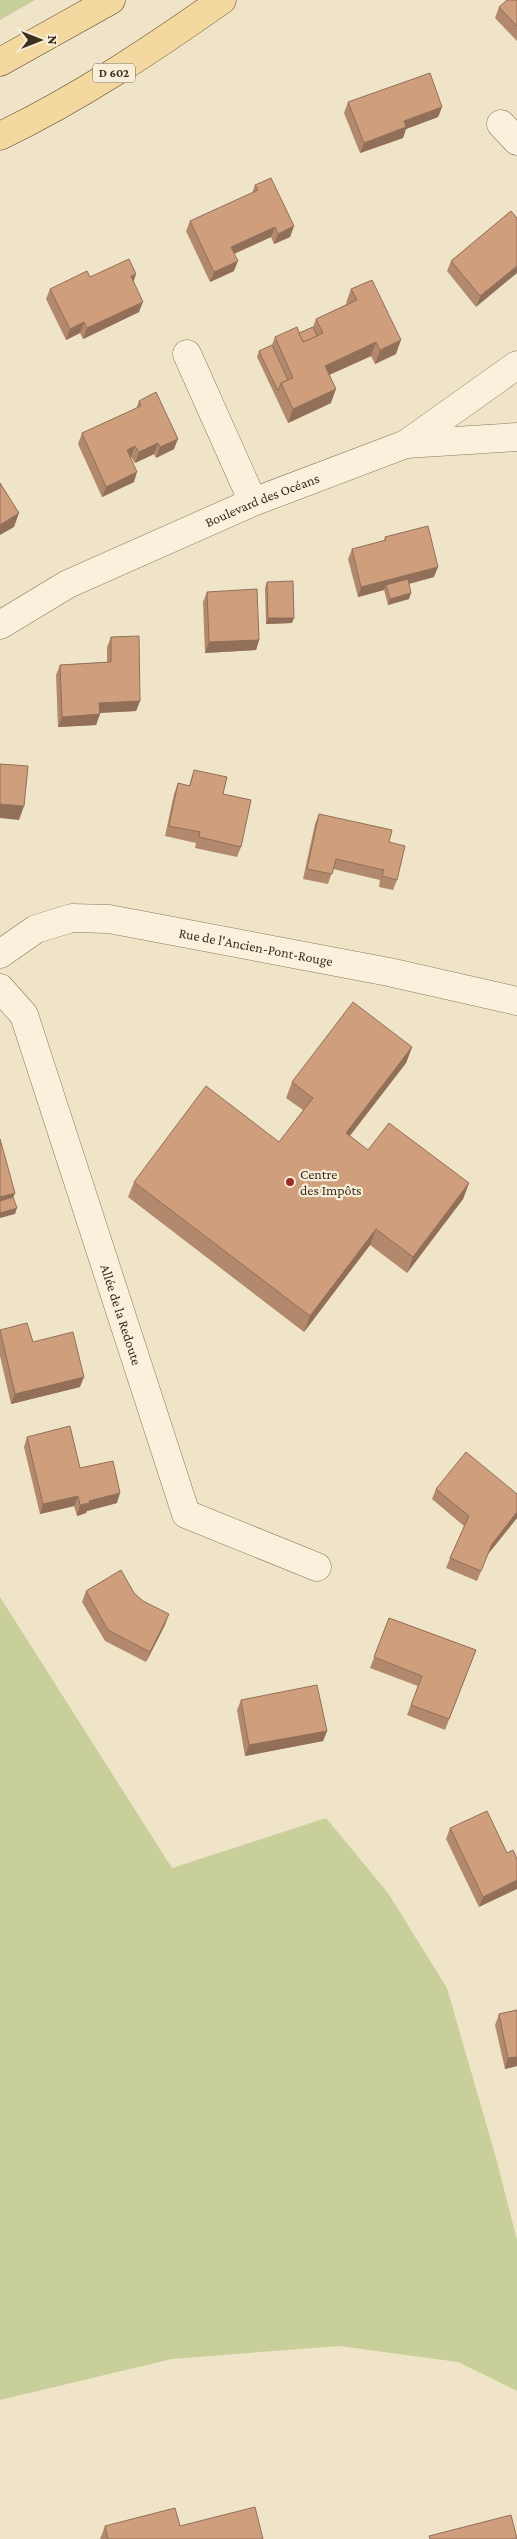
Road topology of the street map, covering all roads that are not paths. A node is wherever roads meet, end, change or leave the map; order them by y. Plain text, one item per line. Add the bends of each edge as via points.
1 (111, 0) edge
2 (222, 0) edge
3 (0, 62) edge
4 (0, 136) edge
5 (187, 354) dead end
6 (517, 365) edge
7 (517, 437) edge
8 (406, 444) junction
9 (253, 502) junction
10 (0, 624) edge
11 (0, 954) edge
12 (0, 988) edge
13 (517, 1001) edge
14 (317, 1567) dead end

1 - 3 main road
2 - 4 main road, D 602 via 139,58
5 - 9 street
6 - 8 street, Boulevard des Océans
7 - 8 street
8 - 9 street, Boulevard des Océans
9 - 10 street, Boulevard des Océans via 68,584
11 - 13 street, Rue de l'Ancien-Pont-Rouge via 36,929 72,918 109,919 390,972
12 - 14 street, Allée de la Redoute via 24,1014 186,1514

